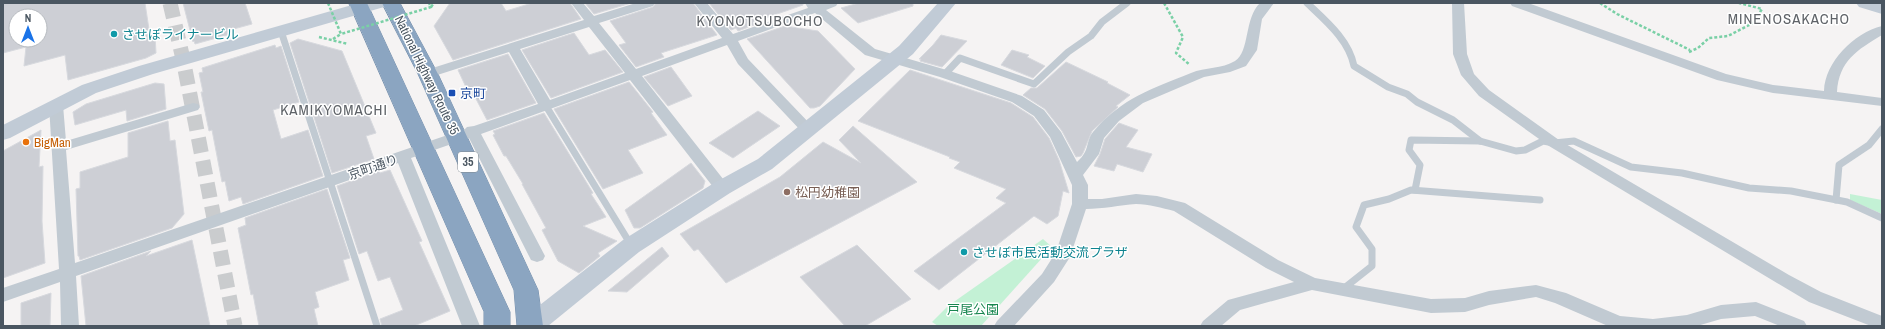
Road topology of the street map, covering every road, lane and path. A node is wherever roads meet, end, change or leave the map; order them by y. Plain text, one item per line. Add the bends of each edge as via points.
1 (328, 3) edge
2 (391, 3) edge
3 (429, 3) edge
4 (434, 3) edge
5 (577, 3) edge
6 (649, 3) edge
7 (700, 3) edge
8 (832, 3) edge
9 (947, 3) edge
10 (1127, 3) edge
11 (1164, 3) edge
12 (1268, 3) edge
13 (1307, 3) edge
14 (1458, 3) edge
15 (1516, 3) edge
16 (1600, 3) edge
17 (1739, 3) edge
18 (1865, 3) edge
19 (365, 5) edge
20 (814, 5) edge
21 (431, 7) junction
22 (1882, 9) edge
23 (591, 22) junction
24 (1882, 30) edge
25 (281, 31) junction
26 (341, 34) junction
27 (319, 37) dead end
28 (730, 39) junction
29 (333, 40) junction
30 (348, 44) dead end
31 (513, 47) junction
32 (1691, 51) junction
33 (894, 59) junction
34 (1672, 59) junction
35 (633, 73) junction
36 (428, 74) junction
37 (945, 74) junction
38 (1200, 74) junction
39 (1830, 96) junction
40 (192, 102) dead end
41 (1882, 102) edge
42 (56, 105) junction
43 (546, 106) junction
44 (808, 130) junction
45 (1882, 130) edge
46 (3, 133) edge
47 (465, 133) junction
48 (1480, 141) junction
49 (58, 143) junction
50 (1554, 143) junction
51 (412, 152) junction
52 (1076, 174) junction
53 (330, 182) junction
54 (722, 188) junction
55 (1415, 190) junction
56 (1540, 200) dead end
57 (1836, 200) junction
58 (1080, 204) junction
59 (1882, 218) edge
60 (631, 246) junction
61 (537, 256) dead end
62 (68, 272) junction
63 (1312, 284) junction
64 (1343, 290) junction
65 (3, 295) edge
66 (1882, 323) edge
67 (70, 326) edge
68 (377, 326) edge
69 (471, 326) edge
70 (497, 326) edge
71 (530, 326) edge
72 (1003, 326) edge
73 (1208, 326) edge
74 (1798, 326) edge

1 - 26 path, bridge
2 - 36 highway, National Highway Route 35 / 35
3 - 21 path, bridge
4 - 21 path, bridge
5 - 23 street
6 - 23 street
7 - 28 street
8 - 20 street
9 - 33 street via 906,50
10 - 37 lane via 1102,22 1091,36 1068,52 1034,84 960,58
11 - 38 path via 1183,37 1176,54
12 - 38 street via 1256,18 1250,50 1241,62 1225,69
13 - 48 lane via 1329,23 1344,43 1354,66 1388,87 1407,94 1417,102 1453,120
14 - 50 street via 1460,54 1468,75 1484,93
15 - 34 street
16 - 32 path
17 - 32 path via 1762,9 1753,23 1728,36 1710,38
18 - 22 street
19 - 25 street
19 - 51 highway
20 - 28 street
20 - 33 street via 870,52
21 - 26 path, bridge
23 - 31 street
23 - 35 street
24 - 39 street via 1858,43 1842,58 1833,74
25 - 42 street via 132,74 89,89
25 - 53 lane
26 - 29 path
27 - 29 path
28 - 35 street
28 - 44 street via 742,61
29 - 30 path
31 - 36 street
31 - 43 street
32 - 34 path
33 - 37 street
33 - 44 street
34 - 39 street via 1722,77
35 - 43 street
35 - 54 street
36 - 47 highway, National Highway Route 35 / 35
37 - 52 street via 1017,99 1039,112 1056,135
38 - 52 street via 1138,100 1114,118 1097,137 1092,154
39 - 41 street
40 - 49 street
42 - 46 street
42 - 49 street
43 - 47 street
43 - 60 lane
44 - 54 street via 765,164
45 - 57 lane via 1869,145 1839,165
47 - 51 street
47 - 61 street
47 - 71 highway, National Highway Route 35 / 35 via 526,290
48 - 50 lane via 1516,151 1525,150 1543,141
48 - 55 lane via 1411,140 1410,150 1420,165
49 - 62 street
50 - 57 lane via 1574,141 1631,167 1682,173 1749,188 1791,191
50 - 66 street via 1815,297
51 - 53 street, 京町通り
51 - 69 street, 京町通り
51 - 70 highway via 497,312
52 - 58 street via 1080,184
53 - 62 street, 京町通り
53 - 68 lane
54 - 60 street
55 - 56 lane
55 - 64 lane via 1364,205 1356,227 1372,249 1372,266
57 - 59 lane via 1847,202
58 - 63 street via 1136,199 1179,207 1272,264
58 - 72 street via 1064,253 1048,278
60 - 71 street
62 - 65 street, 京町通り
62 - 67 street
63 - 64 street
63 - 73 street via 1234,305
64 - 74 street via 1431,306 1465,305 1495,297 1536,291 1560,298 1618,323 1653,326 1687,322 1721,312 1756,309

